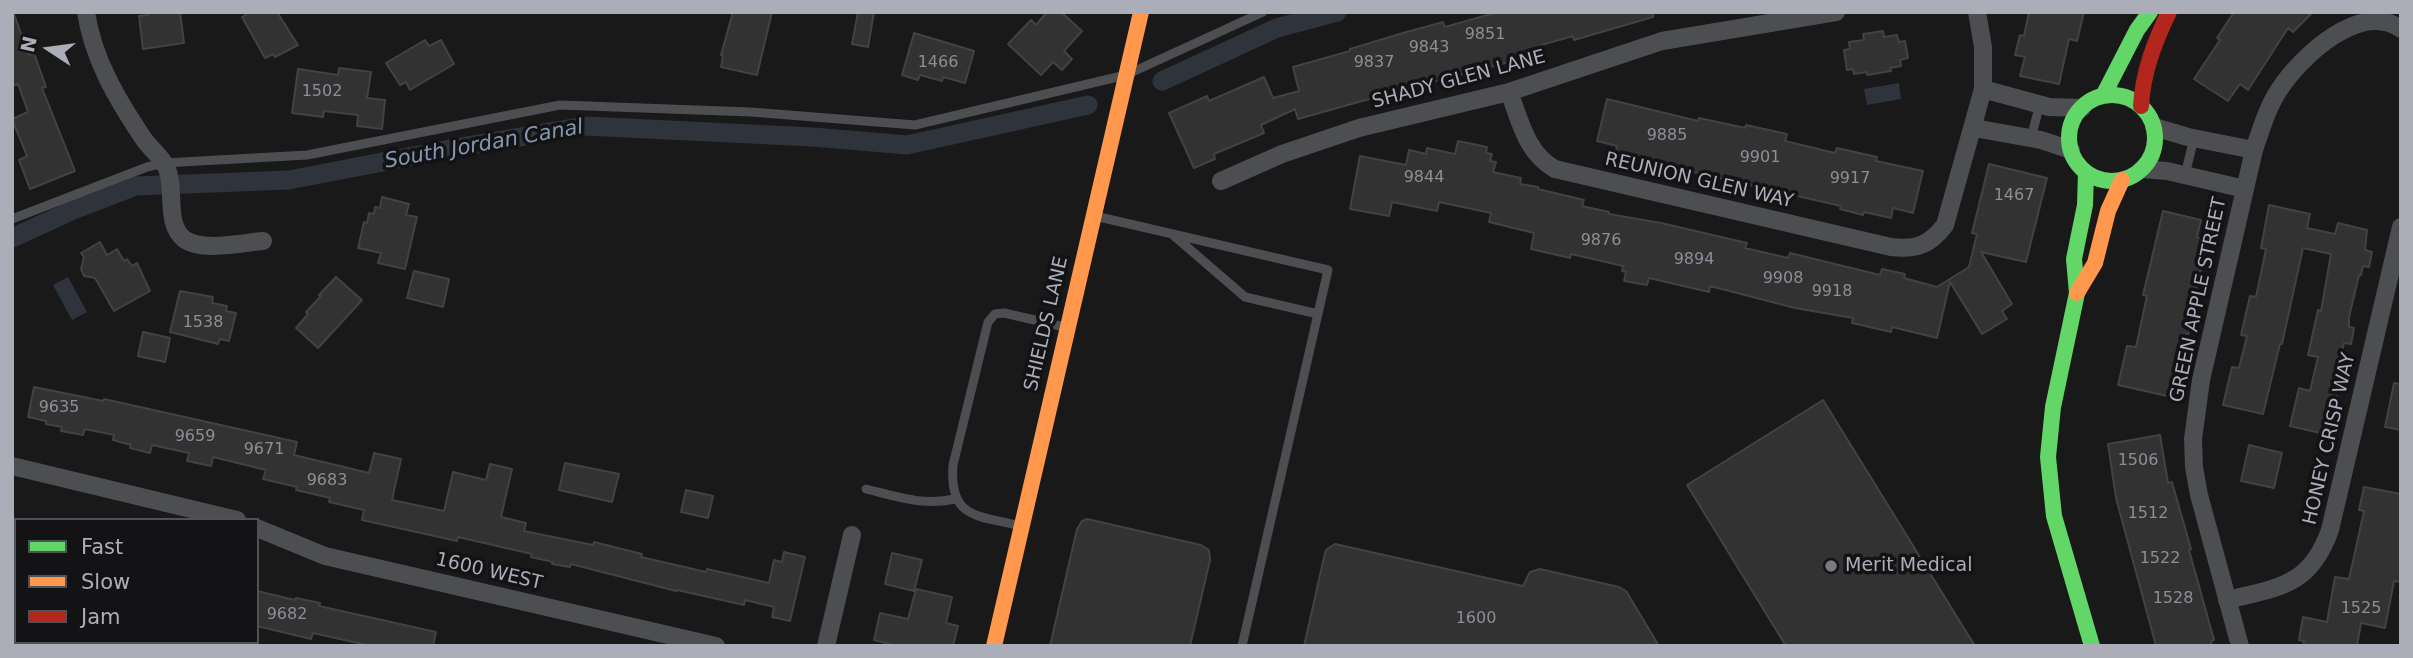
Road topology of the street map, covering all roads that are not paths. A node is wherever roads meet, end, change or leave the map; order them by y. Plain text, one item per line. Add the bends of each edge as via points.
1 (86, 12) edge
2 (1141, 12) edge
3 (1263, 12) edge
4 (1836, 12) edge
5 (1977, 12) edge
6 (2150, 12) edge
7 (2169, 12) edge
8 (2401, 29) edge
9 (1126, 75) junction
10 (1983, 89) junction
11 (1509, 92) junction
12 (2103, 96) junction
13 (2039, 104) junction
14 (2141, 106) junction
15 (2081, 108) junction
16 (2154, 127) junction
17 (1974, 128) junction
18 (2031, 138) junction
19 (2194, 138) junction
20 (2071, 150) junction
21 (2254, 150) junction
22 (2142, 169) junction
23 (2086, 172) junction
24 (2185, 175) junction
25 (168, 177) junction
26 (2122, 180) junction
27 (1221, 181) dead end
28 (2245, 189) junction
29 (1093, 215) junction
30 (12, 219) edge
31 (2401, 227) edge
32 (1171, 233) junction
33 (263, 241) dead end
34 (2077, 293) junction
35 (1318, 314) junction
36 (1068, 328) junction
37 (12, 466) edge
38 (866, 489) dead end
39 (955, 499) junction
40 (229, 518) edge
41 (1021, 527) junction
42 (259, 529) edge
43 (852, 535) dead end
44 (2227, 600) junction
45 (716, 646) edge
46 (826, 646) edge
47 (994, 646) edge
48 (1242, 646) edge
49 (2092, 646) edge
50 (2240, 646) edge

1 - 25 street via 99,62
2 - 9 street, SHIELDS LANE
3 - 9 lane
4 - 11 street, SHADY GLEN LANE via 1662,41
5 - 10 street
6 - 12 street
7 - 14 street via 2150,51
8 - 21 street, GREEN APPLE STREET via 2376,15 2358,17 2315,46 2278,92
9 - 25 lane via 915,125 751,112 560,105
9 - 29 street, SHIELDS LANE
10 - 13 street
10 - 17 street
11 - 17 street, REUNION GLEN WAY via 1534,153 1555,169 1891,247 1925,245 1945,225
11 - 27 street, SHADY GLEN LANE via 1359,128
12 - 14 street via 2129,98
12 - 15 street
13 - 15 street
13 - 18 lane
14 - 16 street
15 - 20 street via 2073,121
16 - 19 street
16 - 22 street via 2151,157
17 - 18 street
18 - 20 street
19 - 21 street
19 - 24 lane
20 - 23 street
21 - 28 street, GREEN APPLE STREET
22 - 24 street
22 - 26 street
23 - 26 street via 2109,181
23 - 34 street via 2085,205 2074,259
24 - 28 street
25 - 30 lane via 147,167
25 - 33 street via 175,226 182,237 206,246
26 - 34 street via 2108,211 2095,263
28 - 44 street, GREEN APPLE STREET via 2201,380 2193,439 2199,495
29 - 32 lane
29 - 36 street, SHIELDS LANE
31 - 44 street, HONEY CRISP WAY via 2323,551 2293,581
32 - 35 lane via 1245,297
32 - 35 lane via 1328,270
34 - 49 street via 2053,407 2048,457 2054,516
35 - 48 lane
36 - 39 lane via 1004,313 995,314 988,322 953,465
36 - 41 street, SHIELDS LANE
37 - 40 street
38 - 39 lane via 935,503
39 - 41 lane via 968,512
41 - 47 street, SHIELDS LANE
42 - 45 street, 1600 WEST via 325,556
43 - 46 street
44 - 50 street, GREEN APPLE STREET

